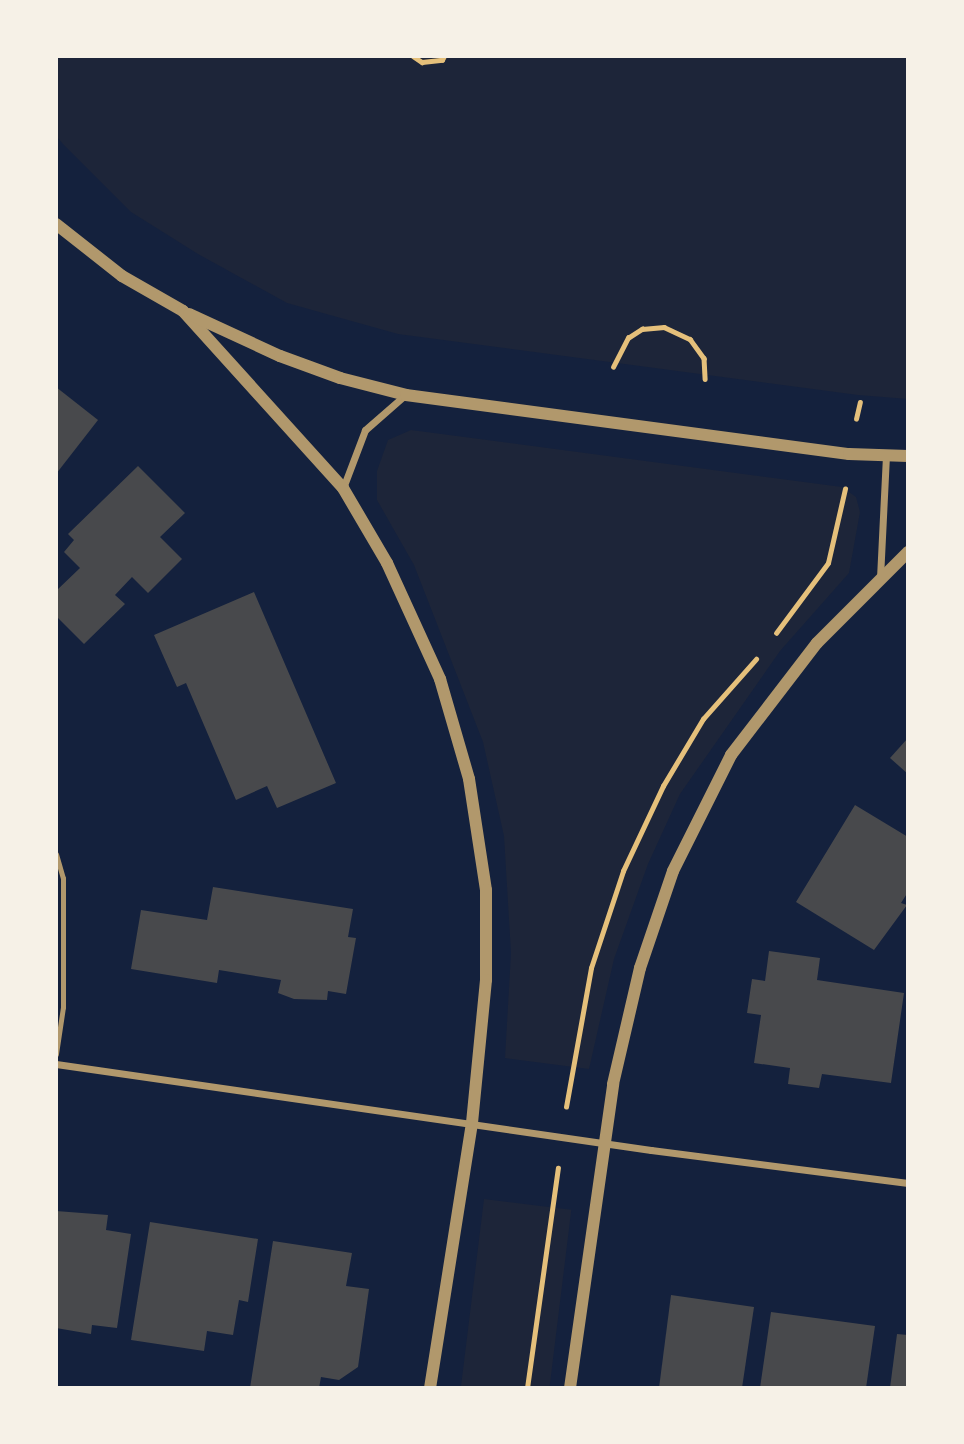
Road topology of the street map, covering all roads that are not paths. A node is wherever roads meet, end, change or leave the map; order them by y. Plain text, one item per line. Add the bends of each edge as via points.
1 (56, 224) edge
2 (183, 311) junction
3 (406, 395) junction
4 (908, 456) edge
5 (886, 457) junction
6 (343, 488) junction
7 (908, 552) edge
8 (880, 579) junction
9 (56, 854) edge
10 (56, 1054) edge
11 (56, 1064) edge
12 (472, 1123) junction
13 (605, 1142) junction
14 (908, 1183) edge
15 (430, 1388) edge
16 (570, 1388) edge

1 - 2 street via 122,276
2 - 3 street via 292,360
2 - 6 street
3 - 5 street
3 - 6 street via 365,430
4 - 5 street
5 - 8 street
6 - 12 street via 387,563 440,679 469,779 486,890 486,980
7 - 8 street
8 - 13 street via 817,643 731,755 673,871 640,968 613,1084
9 - 10 lane via 63,878 63,1007
11 - 12 street
12 - 13 street
12 - 15 street
13 - 14 street
13 - 16 street

